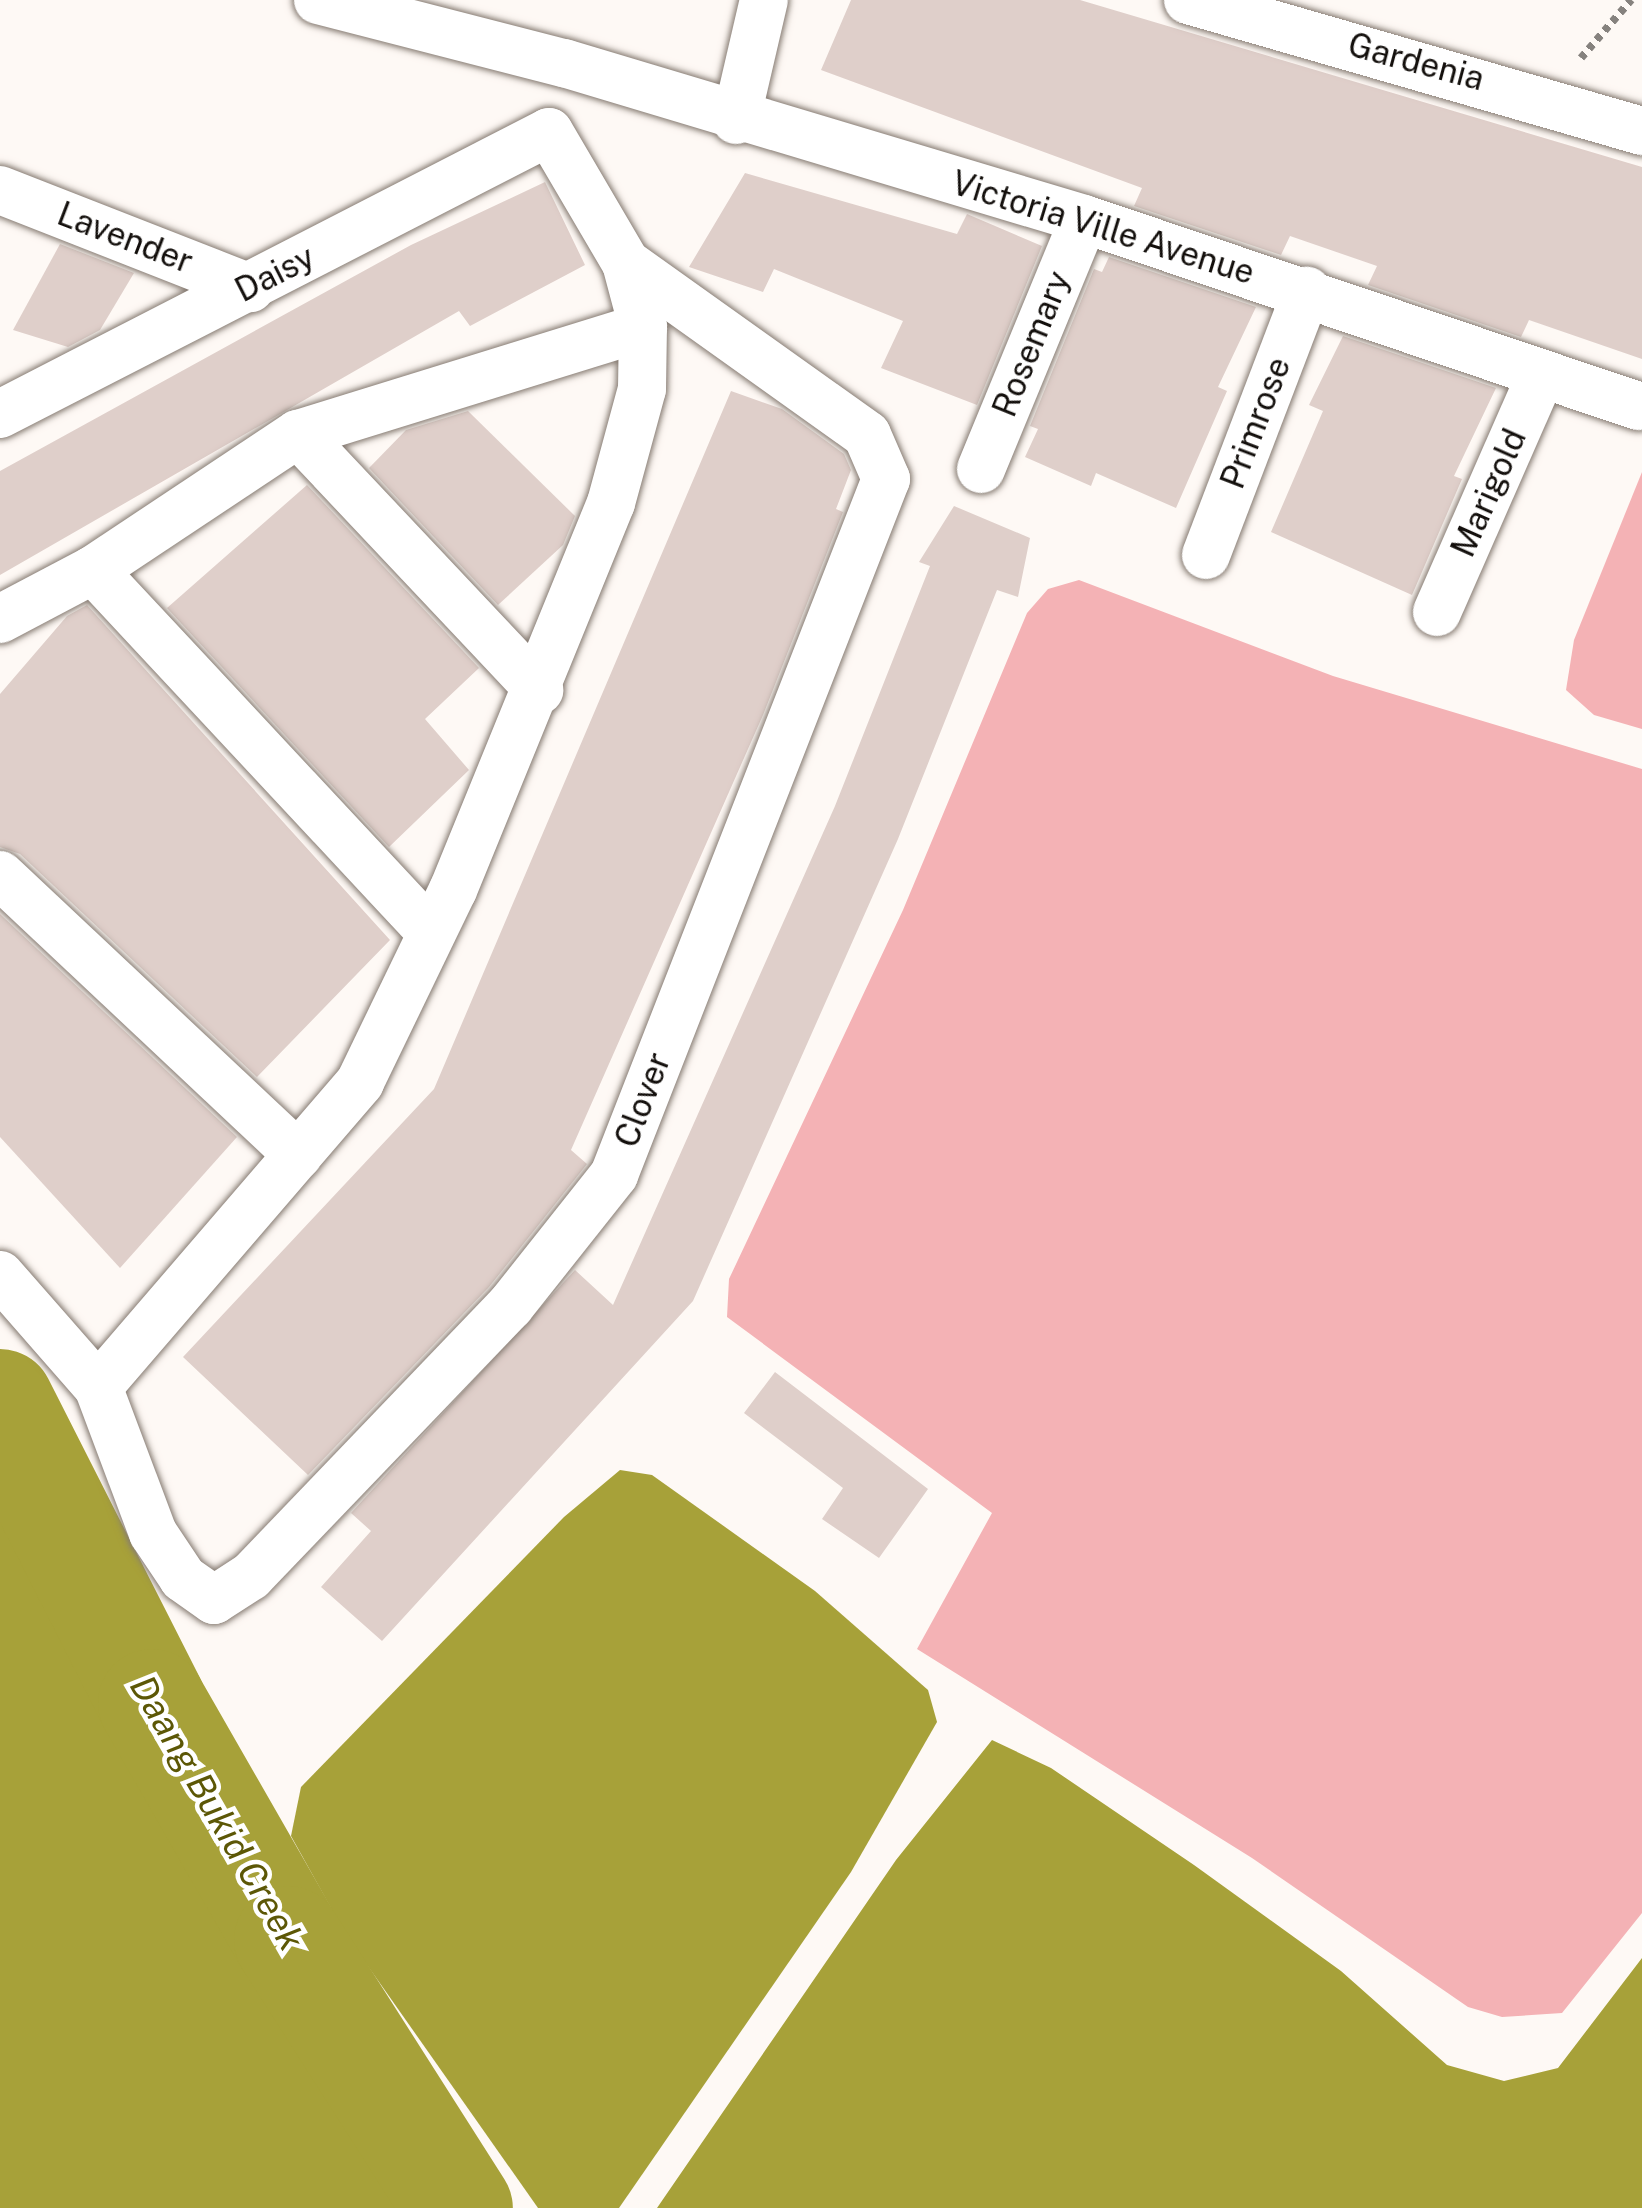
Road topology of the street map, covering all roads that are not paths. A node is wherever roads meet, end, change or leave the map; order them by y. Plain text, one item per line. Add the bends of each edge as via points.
1 (318, 0) edge
2 (764, 0) edge
3 (1188, 0) edge
4 (564, 63) junction
5 (736, 120) junction
6 (1642, 131) edge
7 (549, 132) junction
8 (0, 190) edge
9 (1084, 220) junction
10 (626, 263) junction
11 (250, 288) junction
12 (1306, 291) junction
13 (643, 327) junction
14 (1541, 375) junction
15 (1638, 406) dead end
16 (0, 414) edge
17 (298, 434) junction
18 (981, 469) dead end
19 (1206, 555) dead end
20 (93, 570) junction
21 (1437, 612) dead end
22 (0, 619) edge
23 (538, 690) junction
24 (0, 875) edge
25 (431, 933) junction
26 (298, 1155) junction
27 (0, 1275) edge
28 (98, 1387) junction

1 - 4 street, Victoria Ville Avenue
2 - 5 street
3 - 6 street, Gardenia
4 - 5 street, Victoria Ville Avenue
4 - 7 street
5 - 9 street, Victoria Ville Avenue
7 - 10 street
7 - 11 street, Daisy
8 - 11 street, Lavender
9 - 12 street, Victoria Ville Avenue
9 - 18 street, Rosemary
10 - 13 street
10 - 28 street, Clover via 867,435 886,479 614,1175 510,1306 251,1576 214,1600 184,1578 153,1533
11 - 16 street, Daisy
12 - 14 street, Victoria Ville Avenue
12 - 19 street, Primrose
13 - 17 street
13 - 23 street via 642,389 611,503
14 - 15 street, Victoria Ville Avenue
14 - 21 street, Marigold
17 - 20 street
17 - 23 street
20 - 22 street
20 - 25 street
23 - 25 street
24 - 26 street
25 - 26 street via 359,1082
26 - 28 street
27 - 28 street

